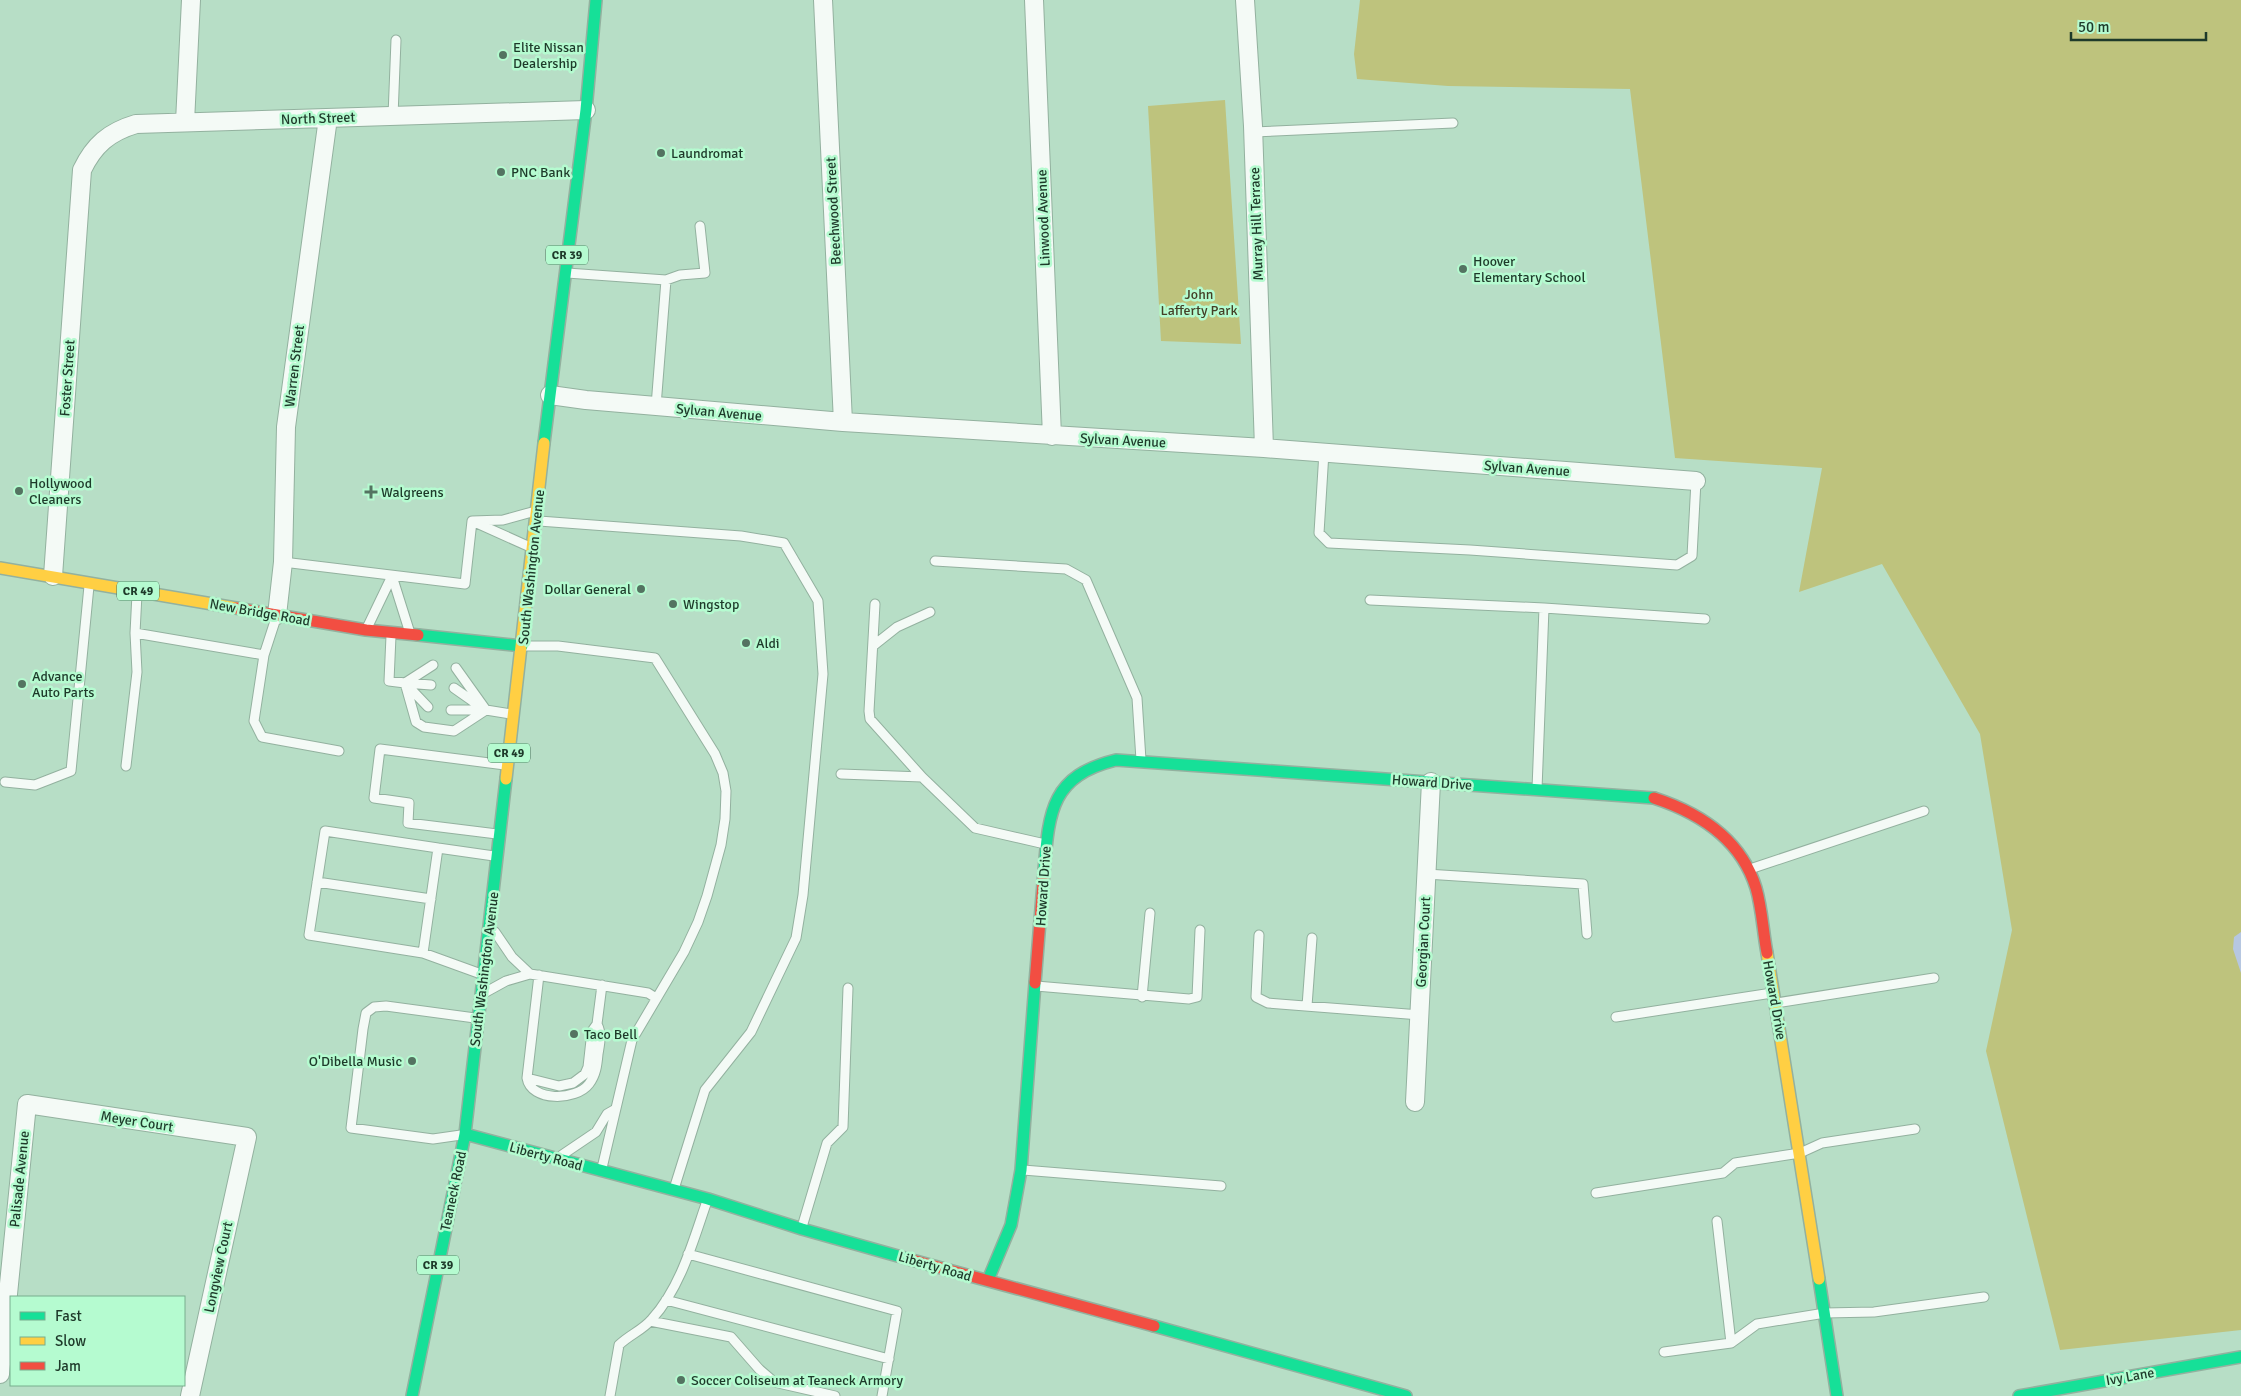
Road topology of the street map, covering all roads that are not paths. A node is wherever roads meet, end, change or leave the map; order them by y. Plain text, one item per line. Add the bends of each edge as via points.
1 (191, 0) edge
2 (596, 0) edge
3 (822, 0) edge
4 (1034, 0) edge
5 (1245, 0) edge
6 (396, 40) dead end
7 (586, 110) junction
8 (393, 116) junction
9 (328, 118) junction
10 (185, 122) junction
11 (1453, 123) dead end
12 (1254, 132) junction
13 (81, 181) joint
14 (700, 226) dead end
15 (564, 273) junction
16 (666, 280) junction
17 (550, 395) junction
18 (656, 406) junction
19 (843, 422) junction
20 (1052, 436) junction
21 (1264, 448) junction
22 (1324, 452) junction
23 (1696, 481) joint
24 (537, 516) junction
25 (472, 521) junction
26 (533, 548) junction
27 (935, 561) dead end
28 (283, 562) junction
29 (0, 568) edge
30 (53, 576) junction
31 (392, 576) junction
32 (89, 583) junction
33 (137, 591) junction
34 (1370, 600) dead end
35 (875, 604) dead end
36 (1544, 608) junction
37 (930, 612) dead end
38 (277, 615) junction
39 (1705, 618) dead end
40 (366, 630) junction
41 (392, 632) junction
42 (135, 633) junction
43 (410, 634) junction
44 (522, 646) junction
45 (873, 646) junction
46 (264, 655) junction
47 (433, 665) dead end
48 (456, 668) dead end
49 (405, 683) junction
50 (430, 685) dead end
51 (454, 688) dead end
52 (428, 707) dead end
53 (451, 710) dead end
54 (486, 710) junction
55 (514, 714) junction
56 (339, 751) dead end
57 (1141, 761) junction
58 (126, 766) dead end
59 (508, 766) junction
60 (841, 774) dead end
61 (922, 777) junction
62 (5, 782) dead end
63 (1431, 782) junction
64 (1537, 790) junction
65 (1924, 811) dead end
66 (500, 834) junction
67 (1046, 844) junction
68 (438, 848) junction
69 (497, 856) junction
70 (1750, 869) junction
71 (1426, 874) junction
72 (317, 882) junction
73 (430, 899) junction
74 (1150, 913) dead end
75 (489, 924) junction
76 (1200, 930) dead end
77 (1587, 934) dead end
78 (1259, 935) dead end
79 (1312, 938) dead end
80 (423, 953) junction
81 (483, 974) junction
82 (534, 974) junction
83 (1934, 978) dead end
84 (602, 985) junction
85 (1036, 986) junction
86 (848, 988) dead end
87 (481, 996) junction
88 (1142, 997) junction
89 (656, 998) junction
90 (1775, 998) junction
91 (1307, 1006) junction
92 (1420, 1015) junction
93 (1616, 1016) dead end
94 (478, 1018) junction
95 (1415, 1102) dead end
96 (27, 1104) joint
97 (614, 1110) junction
98 (1915, 1129) dead end
99 (465, 1134) junction
100 (247, 1137) joint
101 (1800, 1153) junction
102 (556, 1158) junction
103 (1021, 1170) junction
104 (601, 1171) junction
105 (1221, 1186) dead end
106 (674, 1191) junction
107 (1596, 1193) dead end
108 (708, 1200) junction
109 (1717, 1221) dead end
110 (802, 1228) junction
111 (688, 1254) junction
112 (988, 1280) junction
113 (1984, 1297) dead end
114 (666, 1300) junction
115 (1824, 1313) junction
116 (650, 1321) junction
117 (1730, 1343) junction
118 (1664, 1352) dead end
119 (2241, 1357) edge
120 (888, 1359) junction
121 (0, 1374) edge
122 (190, 1396) edge
123 (412, 1396) edge
124 (610, 1396) edge
125 (835, 1396) edge
126 (882, 1396) edge
127 (1406, 1396) edge
128 (1837, 1396) edge
129 (2019, 1396) edge

1 - 10 street
2 - 7 main road, South Washington Avenue / CR 39
3 - 19 street, Beechwood Street
4 - 20 street, Linwood Avenue
5 - 12 street, Murray Hill Terrace
6 - 8 lane
7 - 8 street, North Street
7 - 15 main road, South Washington Avenue / CR 39
8 - 9 street, North Street
9 - 10 street, North Street
9 - 28 street, Warren Street via 286,427
10 - 13 street, North Street via 136,124 118,129 90,154 82,170
11 - 12 lane
12 - 21 street, Murray Hill Terrace
13 - 30 street, Foster Street
14 - 16 lane via 705,273
15 - 16 lane
15 - 17 main road, South Washington Avenue / CR 39
16 - 18 lane
17 - 18 street, Sylvan Avenue
17 - 24 main road, South Washington Avenue / CR 39
18 - 19 street, Sylvan Avenue
19 - 20 street, Sylvan Avenue
20 - 21 street, Sylvan Avenue
21 - 22 street, Sylvan Avenue
22 - 23 street, Sylvan Avenue
22 - 23 lane via 1319,533 1329,543 1677,565 1692,556
24 - 25 lane
24 - 26 main road, South Washington Avenue / CR 39
24 - 106 lane via 784,543 818,602 823,674 803,895 796,938 751,1032 705,1090
25 - 26 lane
25 - 31 lane via 465,584
26 - 44 main road, South Washington Avenue / CR 39
27 - 57 lane via 1066,569 1086,580 1137,698
28 - 31 lane
28 - 38 street, Warren Street
29 - 30 main road, New Bridge Road / CR 49
30 - 32 main road, New Bridge Road / CR 49
31 - 40 lane
31 - 43 lane
32 - 33 main road, New Bridge Road / CR 49
32 - 62 lane via 71,772 35,785
33 - 38 main road, New Bridge Road / CR 49
33 - 42 lane
34 - 36 lane
35 - 45 lane
36 - 39 lane
36 - 64 lane
37 - 45 lane via 897,627
38 - 40 main road, New Bridge Road / CR 49
38 - 46 lane
40 - 41 main road, New Bridge Road / CR 49
41 - 43 main road, New Bridge Road / CR 49
41 - 49 lane via 389,681
42 - 46 lane
42 - 58 lane via 137,672
43 - 44 main road, New Bridge Road / CR 49
44 - 55 main road, South Washington Avenue / CR 49
44 - 89 lane via 558,646 655,658 715,754 723,773 725,819 707,896 684,952
45 - 61 lane via 870,719
46 - 56 lane via 254,720 262,737
47 - 49 lane
48 - 54 lane
49 - 50 lane
49 - 52 lane
49 - 54 lane via 416,722 424,727 454,731
51 - 54 lane
53 - 54 lane
54 - 55 lane
55 - 59 main road, South Washington Avenue / CR 49
57 - 63 main road, Howard Drive
57 - 67 main road, Howard Drive via 1116,760 1078,772 1060,792 1051,814
59 - 66 main road, South Washington Avenue / CR 49
59 - 66 lane via 380,749 374,798 409,803 408,823
60 - 61 lane
61 - 67 lane via 974,828
63 - 64 main road, Howard Drive
63 - 71 street, Georgian Court
64 - 70 main road, Howard Drive via 1653,798 1679,805 1719,830
65 - 70 lane
66 - 69 main road, South Washington Avenue / CR 49
67 - 85 main road, Howard Drive
68 - 69 lane
68 - 72 lane via 326,831
68 - 73 lane
69 - 75 main road, South Washington Avenue / CR 49
70 - 90 main road, Howard Drive
71 - 77 lane via 1583,884
71 - 92 street, Georgian Court
72 - 73 lane
72 - 80 lane via 309,935
73 - 80 lane
74 - 88 lane
75 - 81 main road, South Washington Avenue / CR 49
75 - 82 lane via 512,957
76 - 88 lane via 1197,997
78 - 91 lane via 1256,997 1268,1003
79 - 91 lane
80 - 81 lane
81 - 87 main road, South Washington Avenue / CR 49
82 - 84 lane
82 - 84 lane via 526,1078 559,1086 580,1080 588,1067
82 - 87 lane via 506,980
83 - 90 lane
84 - 89 lane via 648,993
85 - 88 lane
85 - 103 main road, Howard Drive
86 - 110 lane via 843,1128 827,1143
87 - 94 main road, South Washington Avenue / CR 49
89 - 97 lane via 632,1040
90 - 93 lane
90 - 101 main road, Howard Drive
91 - 92 lane
92 - 95 street, Georgian Court
94 - 99 main road, South Washington Avenue / CR 49
94 - 99 lane via 386,1006 374,1007 366,1013 351,1128 433,1139
96 - 100 street, Meyer Court
96 - 121 street, Palisade Avenue
97 - 102 lane via 607,1114 596,1132
97 - 104 lane
98 - 101 lane via 1822,1143
99 - 102 main road, Liberty Road
99 - 123 main road, Teaneck Road / CR 39
100 - 122 street, Longview Court
101 - 107 lane via 1735,1163 1723,1173
101 - 115 main road, Howard Drive
102 - 104 main road, Liberty Road
103 - 105 lane
103 - 112 main road, Howard Drive via 1011,1225
104 - 106 main road, Liberty Road
106 - 108 main road, Liberty Road
108 - 110 main road, Liberty Road
108 - 111 lane
109 - 117 lane
110 - 112 main road, Liberty Road
111 - 114 lane
111 - 120 lane via 897,1311
112 - 127 main road, Liberty Road
113 - 115 lane via 1874,1312
114 - 116 lane
114 - 120 lane
115 - 117 lane via 1757,1324
115 - 128 main road, Howard Drive
116 - 124 lane via 619,1345
116 - 125 lane via 731,1337 774,1382
117 - 118 lane
119 - 129 main road, Ivy Lane
120 - 126 lane

